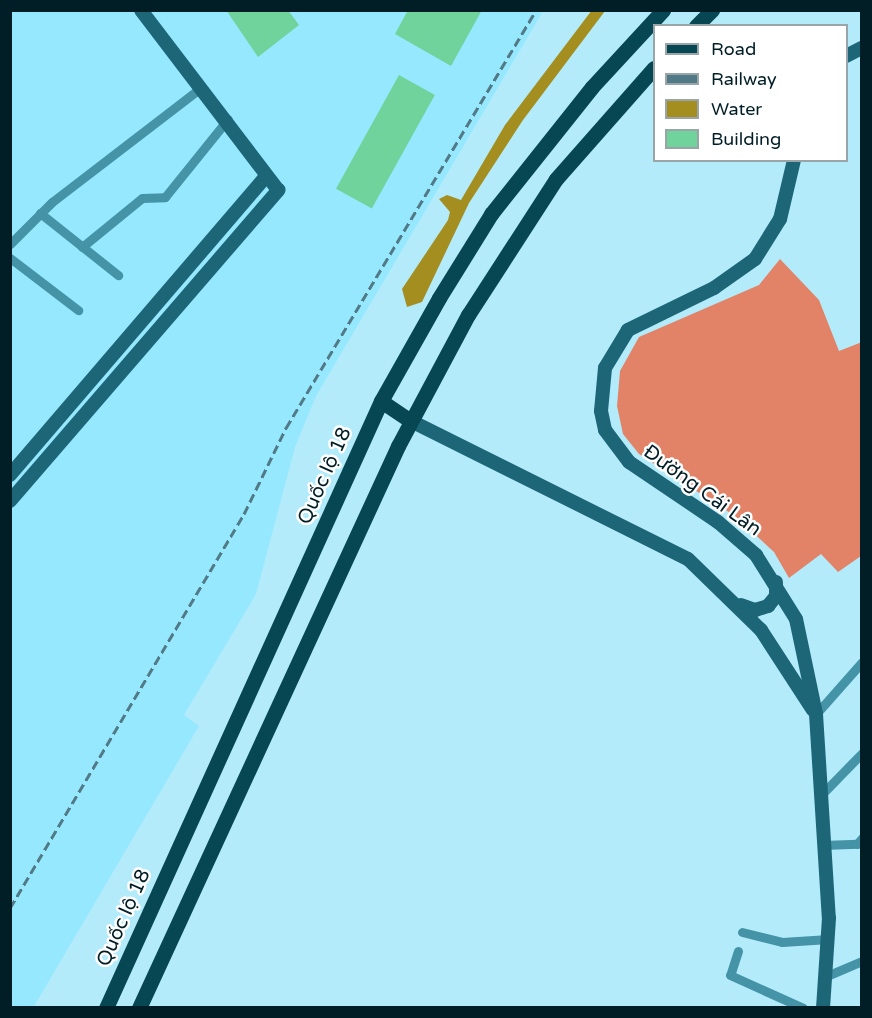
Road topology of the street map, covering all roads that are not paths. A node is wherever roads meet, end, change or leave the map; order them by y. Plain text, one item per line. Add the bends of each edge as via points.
1 (141, 10) edge
2 (663, 10) edge
3 (653, 69) edge
4 (202, 87) junction
5 (228, 119) junction
6 (794, 162) edge
7 (266, 176) junction
8 (40, 213) junction
9 (10, 244) edge
10 (82, 247) junction
11 (10, 258) edge
12 (118, 275) dead end
13 (78, 310) dead end
14 (381, 401) junction
15 (411, 421) junction
16 (10, 475) edge
17 (10, 501) edge
18 (772, 575) junction
19 (736, 602) junction
20 (861, 662) edge
21 (816, 714) junction
22 (861, 753) edge
23 (821, 795) junction
24 (861, 838) edge
25 (823, 845) junction
26 (742, 932) dead end
27 (829, 939) junction
28 (738, 951) dead end
29 (861, 961) edge
30 (829, 975) junction
31 (106, 1008) edge
32 (139, 1008) edge
33 (803, 1008) edge
34 (823, 1008) edge

1 - 4 main road
2 - 14 main road, Quốc lộ 18 via 592,87 491,214
3 - 15 main road via 544,197 468,315
4 - 5 main road
4 - 8 street
5 - 7 main road
5 - 10 street via 165,197 142,198
6 - 18 main road, Đường Cái Lân via 780,219 754,259 714,288 628,330 605,368 601,390 605,430 629,462 718,522
7 - 16 main road
7 - 17 main road via 278,190
8 - 9 street
8 - 10 street
10 - 12 street
11 - 13 street
14 - 15 main road
14 - 31 main road, Quốc lộ 18
15 - 19 main road via 664,544
15 - 32 main road
18 - 19 main road via 777,589 768,606 755,610
18 - 21 main road, Đường Cái Lân via 796,619
19 - 21 main road via 785,661
20 - 21 street
21 - 23 main road, Đường Cái Lân
22 - 23 street
23 - 25 main road, Đường Cái Lân
24 - 25 street via 857,844
25 - 27 main road, Đường Cái Lân
26 - 27 street via 782,942
27 - 30 main road, Đường Cái Lân
28 - 33 street via 730,975
29 - 30 street
30 - 34 main road, Đường Cái Lân

